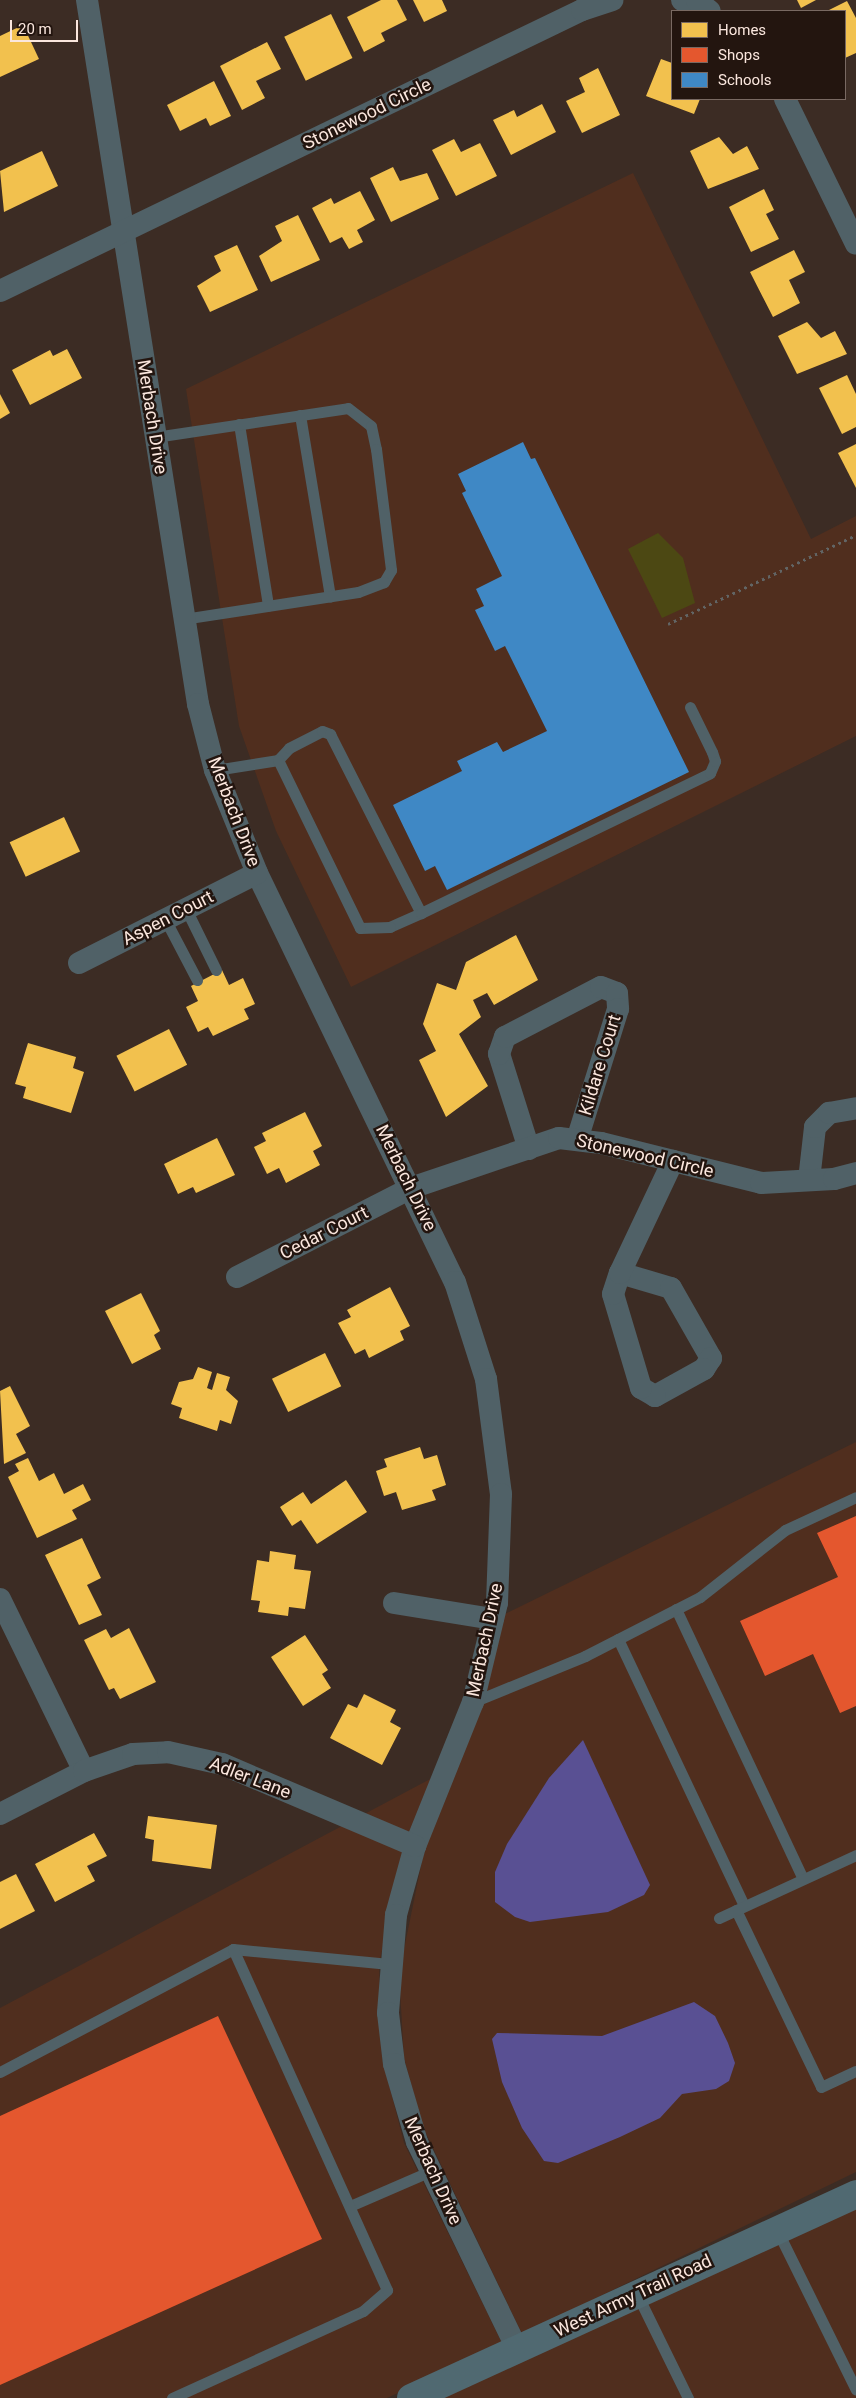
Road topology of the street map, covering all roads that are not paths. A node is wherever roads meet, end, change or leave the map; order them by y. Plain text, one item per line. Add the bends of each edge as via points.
1 (87, 0) edge
2 (612, 0) edge
3 (682, 0) edge
4 (709, 10) edge
5 (785, 100) edge
6 (123, 232) junction
7 (856, 244) edge
8 (0, 291) edge
9 (300, 415) junction
10 (239, 424) junction
11 (156, 437) junction
12 (330, 597) junction
13 (268, 606) junction
14 (184, 619) junction
15 (690, 707) dead end
16 (278, 760) junction
17 (215, 770) junction
18 (258, 873) junction
19 (186, 909) junction
20 (422, 913) junction
21 (166, 919) junction
22 (79, 962) dead end
23 (216, 970) dead end
24 (197, 980) dead end
25 (856, 1108) edge
26 (576, 1140) junction
27 (529, 1149) junction
28 (673, 1161) junction
29 (856, 1173) edge
30 (809, 1180) junction
31 (411, 1188) junction
32 (620, 1273) junction
33 (237, 1277) dead end
34 (856, 1497) edge
35 (0, 1599) edge
36 (394, 1603) dead end
37 (676, 1609) junction
38 (493, 1619) junction
39 (618, 1639) junction
40 (473, 1702) junction
41 (84, 1770) junction
42 (0, 1814) edge
43 (415, 1846) junction
44 (856, 1855) edge
45 (803, 1879) junction
46 (740, 1908) junction
47 (719, 1918) dead end
48 (233, 1949) junction
49 (389, 1964) junction
50 (856, 2071) edge
51 (0, 2072) edge
52 (431, 2171) junction
53 (856, 2194) edge
54 (350, 2206) junction
55 (777, 2230) junction
56 (637, 2294) junction
57 (517, 2350) junction
58 (856, 2390) edge
59 (172, 2398) edge
60 (411, 2398) edge
61 (688, 2398) edge

1 - 6 street, Merbach Drive
2 - 6 street, Stonewood Circle via 573,14
3 - 4 street via 697,1
5 - 7 street
6 - 8 street, Stonewood Circle
6 - 11 street, Merbach Drive
9 - 10 lane
9 - 12 lane
9 - 12 lane via 348,408 361,414 371,426 376,449 391,570 384,582 373,589
10 - 11 lane
10 - 13 lane
11 - 14 street, Merbach Drive
12 - 13 lane
13 - 14 lane
14 - 17 street, Merbach Drive via 198,704
15 - 20 lane via 715,761 710,773
16 - 17 lane
16 - 20 lane via 360,928 390,927
16 - 20 lane via 289,748 322,731 337,740
17 - 18 street, Merbach Drive
18 - 19 street, Aspen Court
18 - 31 street, Merbach Drive
19 - 21 street, Aspen Court
19 - 23 lane
21 - 22 street, Aspen Court
21 - 24 lane
25 - 30 street via 830,1113 815,1127
26 - 27 street, Stonewood Circle via 559,1138
26 - 27 street, Kildare Court via 618,1009 617,993 601,987 505,1038 499,1054
26 - 28 street, Stonewood Circle
27 - 31 street, Stonewood Circle
28 - 30 street, Stonewood Circle via 761,1183
28 - 32 street
29 - 30 street, Stonewood Circle
31 - 33 street, Cedar Court
31 - 38 street, Merbach Drive via 464,1304 486,1379 501,1494
32 - 32 street via 613,1294 641,1388 655,1396 704,1369 710,1358 671,1288
34 - 37 lane via 785,1530 700,1597
35 - 41 street
36 - 38 street
37 - 39 lane
37 - 45 lane
38 - 40 street, Merbach Drive
39 - 40 lane
39 - 46 lane
40 - 43 street, Merbach Drive
41 - 42 street, Adler Lane
41 - 43 street, Adler Lane via 142,1753 168,1752 222,1764
43 - 49 street, Merbach Drive via 396,1915
44 - 45 lane
45 - 46 lane
46 - 47 lane
46 - 50 lane via 821,2087
48 - 49 lane
48 - 51 lane
48 - 54 lane
49 - 52 street, Merbach Drive via 394,2064 417,2142
52 - 54 lane
52 - 57 street, Merbach Drive
53 - 55 main road, West Army Trail Road
54 - 59 lane via 387,2290 363,2311
55 - 56 main road, West Army Trail Road
55 - 58 lane
56 - 57 main road, West Army Trail Road
56 - 61 lane
57 - 60 main road, West Army Trail Road

